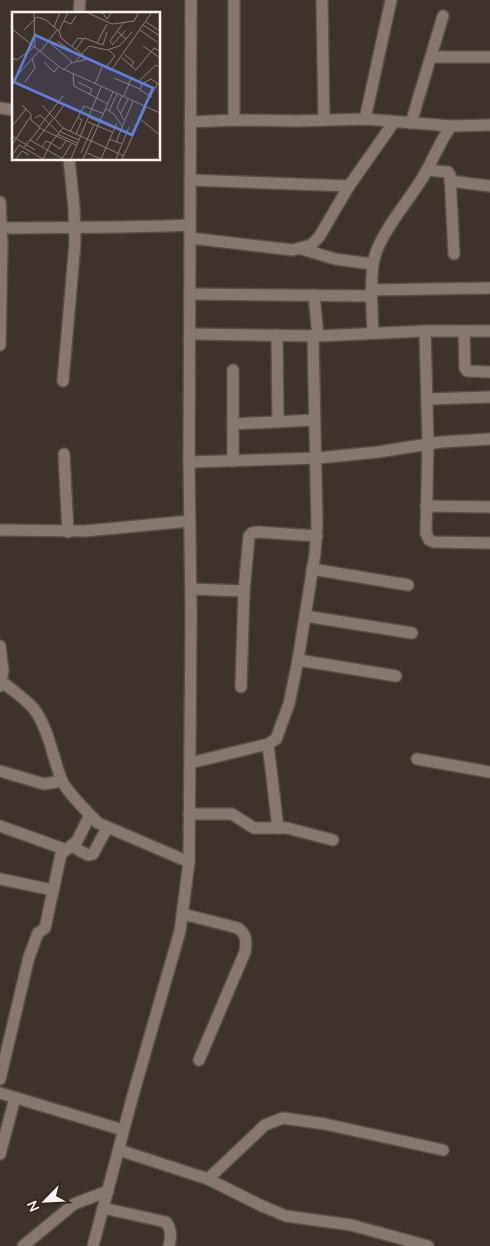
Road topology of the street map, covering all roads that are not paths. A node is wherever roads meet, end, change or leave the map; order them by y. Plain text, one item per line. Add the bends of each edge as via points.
1 (191, 0) edge
2 (234, 0) edge
3 (322, 0) edge
4 (391, 0) edge
5 (443, 16) dead end
6 (430, 57) junction
7 (490, 57) edge
8 (364, 119) junction
9 (234, 120) junction
10 (324, 120) junction
11 (190, 122) junction
12 (394, 122) junction
13 (411, 123) junction
14 (490, 125) edge
15 (451, 126) junction
16 (69, 160) edge
17 (427, 170) junction
18 (190, 180) junction
19 (450, 181) junction
20 (349, 186) junction
21 (490, 186) edge
22 (0, 202) edge
23 (0, 211) edge
24 (190, 224) junction
25 (75, 226) junction
26 (2, 228) junction
27 (190, 238) junction
28 (302, 249) junction
29 (454, 254) dead end
30 (372, 264) junction
31 (490, 288) edge
32 (371, 293) junction
33 (190, 294) junction
34 (314, 295) junction
35 (1, 304) edge
36 (425, 331) junction
37 (464, 331) junction
38 (490, 331) edge
39 (373, 333) junction
40 (190, 334) junction
41 (277, 335) junction
42 (316, 335) junction
43 (0, 345) edge
44 (233, 370) dead end
45 (490, 372) edge
46 (63, 381) dead end
47 (490, 397) edge
48 (427, 399) junction
49 (314, 420) junction
50 (278, 421) junction
51 (233, 424) junction
52 (490, 439) edge
53 (428, 443) junction
54 (64, 454) dead end
55 (315, 458) junction
56 (233, 461) junction
57 (189, 462) junction
58 (426, 506) junction
59 (490, 507) edge
60 (190, 521) junction
61 (0, 530) edge
62 (68, 532) junction
63 (316, 536) junction
64 (490, 543) edge
65 (312, 570) junction
66 (408, 584) dead end
67 (191, 589) junction
68 (244, 591) junction
69 (305, 616) junction
70 (412, 633) dead end
71 (0, 646) edge
72 (298, 660) junction
73 (396, 676) dead end
74 (1, 684) edge
75 (241, 687) dead end
76 (268, 744) junction
77 (417, 759) dead end
78 (190, 763) junction
79 (0, 771) edge
80 (490, 772) edge
81 (62, 781) junction
82 (189, 814) junction
83 (90, 815) junction
84 (0, 826) edge
85 (107, 828) junction
86 (278, 828) junction
87 (333, 840) dead end
88 (68, 848) junction
89 (188, 862) junction
90 (0, 879) edge
91 (53, 890) junction
92 (183, 914) junction
93 (199, 1060) dead end
94 (0, 1079) edge
95 (0, 1094) edge
96 (15, 1098) junction
97 (123, 1130) junction
98 (119, 1150) junction
99 (443, 1150) dead end
100 (0, 1154) edge
101 (208, 1179) junction
102 (108, 1192) junction
103 (103, 1208) junction
104 (23, 1246) edge
105 (92, 1246) edge
106 (169, 1246) edge
107 (428, 1246) edge

1 - 11 street
2 - 9 street
3 - 10 street
4 - 8 street
5 - 6 street
6 - 7 street
6 - 13 street
8 - 10 street
8 - 12 street
9 - 10 street
9 - 11 street
11 - 18 street
12 - 13 street
12 - 20 street
13 - 15 street
14 - 15 street
15 - 17 street
16 - 25 street
17 - 19 street via 448,172
17 - 30 street via 380,244
18 - 20 street
18 - 24 street
19 - 21 street
19 - 29 street
20 - 28 street via 319,237 311,246
22 - 23 street
23 - 26 street
24 - 25 street
24 - 27 street
25 - 26 street
25 - 46 street
26 - 35 street
27 - 28 street
27 - 33 street
28 - 30 street via 335,259
30 - 32 street
31 - 32 street
32 - 34 street
32 - 39 street
33 - 34 street
33 - 40 street
34 - 42 street
35 - 43 street
36 - 37 street
36 - 39 street
36 - 48 street
37 - 38 street
37 - 45 street via 467,372
39 - 42 street
40 - 41 street
40 - 57 street
41 - 42 street
41 - 50 street
42 - 49 street
44 - 51 street
47 - 48 street
48 - 53 street
49 - 50 street
49 - 55 street
50 - 51 street
51 - 56 street
52 - 53 street
53 - 55 street
53 - 58 street
54 - 62 street
55 - 56 street
55 - 63 street
56 - 57 street
57 - 60 street
58 - 59 street
58 - 64 street via 429,540
60 - 62 street
60 - 67 street
61 - 62 street
63 - 65 street
63 - 68 street via 252,533 247,542
65 - 66 street
65 - 69 street
67 - 68 street
67 - 78 street
68 - 75 street
69 - 70 street
69 - 72 street
71 - 74 street
72 - 73 street
72 - 76 street via 280,729
74 - 81 street via 34,710
76 - 78 street
76 - 86 street
77 - 80 street
78 - 82 street
79 - 81 street via 44,784
81 - 83 street
82 - 86 street via 232,814 254,828
82 - 89 street
83 - 85 street
83 - 88 street via 77,842
84 - 88 street
85 - 88 street via 93,854
85 - 89 street
86 - 87 street
88 - 91 street via 61,854
89 - 92 street
90 - 91 street
91 - 94 street via 45,928 38,933 28,957
92 - 93 street via 238,928 246,937 246,952
92 - 97 street
95 - 96 street
96 - 97 street
96 - 100 street
97 - 98 street
98 - 101 street
98 - 102 street
99 - 101 street via 326,1124 283,1118 265,1125
101 - 107 street via 286,1216 352,1225
102 - 103 street
102 - 104 street via 74,1204
103 - 105 street
103 - 106 street via 166,1222 171,1234

